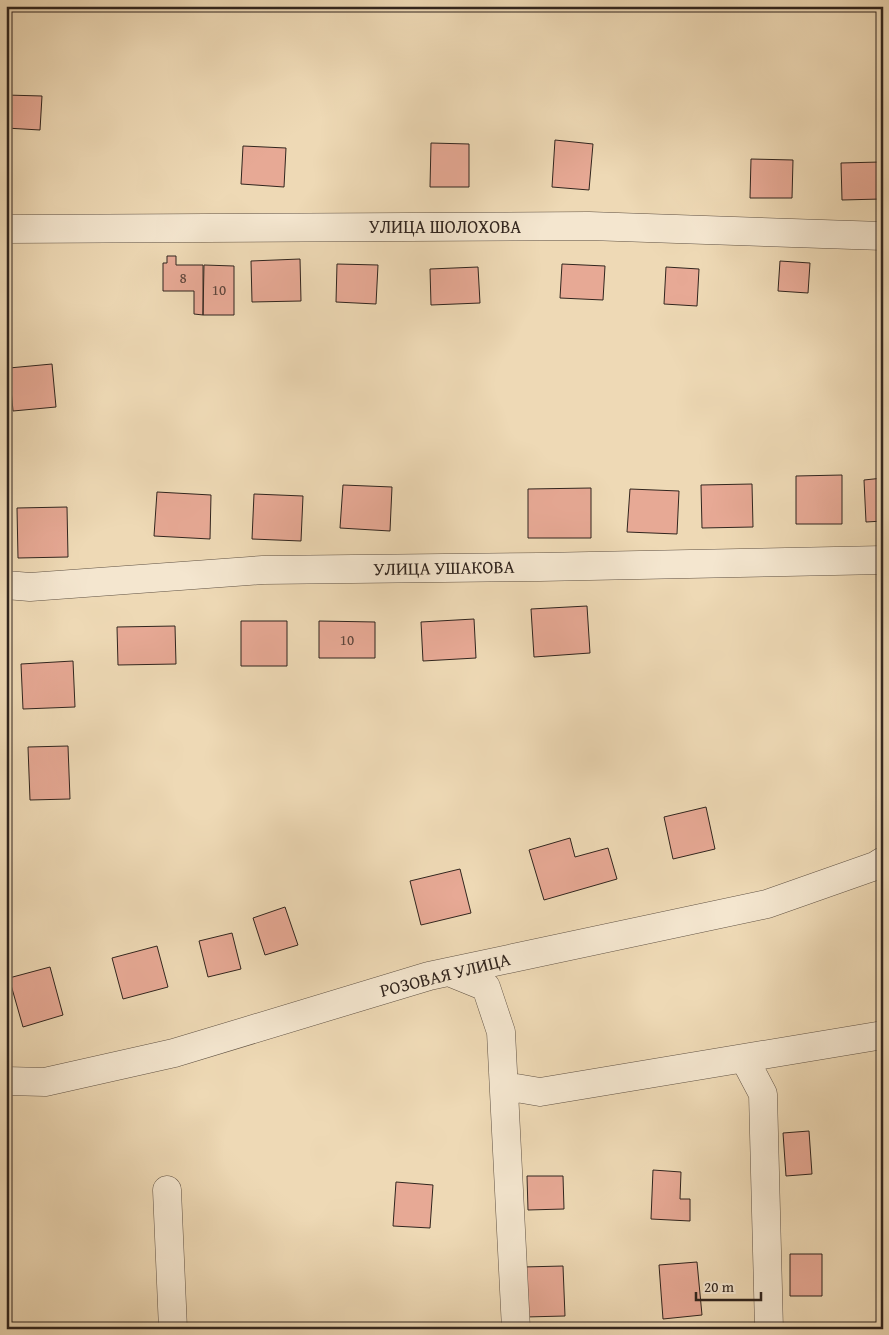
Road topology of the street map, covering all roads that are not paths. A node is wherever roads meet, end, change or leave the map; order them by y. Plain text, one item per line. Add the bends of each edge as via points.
1 (6, 229) edge
2 (883, 236) edge
3 (883, 560) edge
4 (6, 585) edge
5 (883, 861) edge
6 (449, 972) junction
7 (883, 1035) edge
8 (744, 1058) junction
9 (6, 1081) edge
10 (504, 1086) junction
11 (167, 1190) dead end
12 (173, 1329) edge
13 (516, 1329) edge
14 (770, 1329) edge

1 - 2 street, УЛИЦА ШОЛОХОВА via 589,226
3 - 4 street, УЛИЦА УШАКОВА via 262,570 30,587
5 - 6 street, РОЗОВАЯ УЛИЦА via 767,904
6 - 9 street, РОЗОВАЯ УЛИЦА via 174,1053 45,1082
6 - 10 street via 486,987 501,1032
7 - 8 street
8 - 10 street via 540,1092
8 - 14 street via 763,1094
10 - 13 street
11 - 12 street

